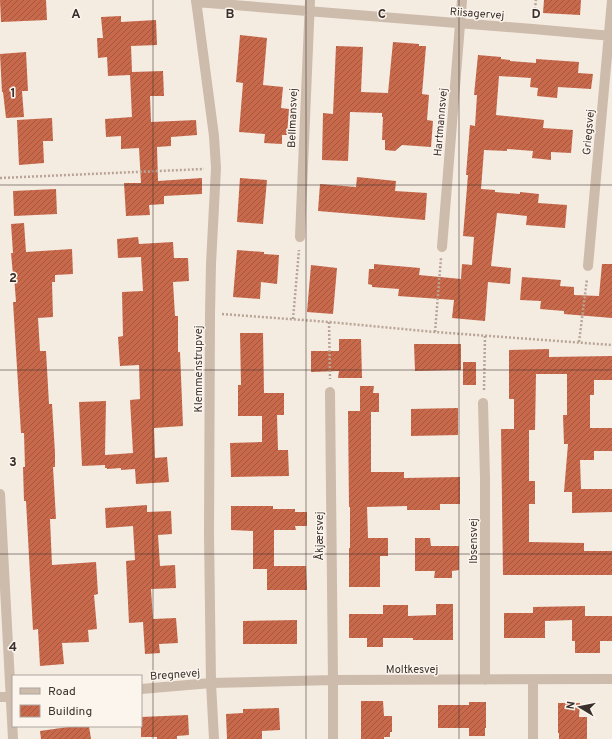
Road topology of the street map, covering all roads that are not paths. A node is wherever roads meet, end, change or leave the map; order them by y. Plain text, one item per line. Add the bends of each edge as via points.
1 (310, 0) edge
2 (462, 0) edge
3 (612, 0) edge
4 (196, 1) edge
5 (309, 11) junction
6 (460, 24) junction
7 (610, 36) edge
8 (300, 237) road end
9 (442, 247) road end
10 (588, 266) road end
11 (330, 392) road end
12 (483, 403) road end
13 (0, 494) edge
14 (333, 680) junction
15 (485, 680) junction
16 (533, 680) junction
17 (612, 680) edge
18 (211, 683) junction
19 (142, 689) edge
20 (8, 697) edge
21 (13, 739) edge
22 (214, 739) edge
23 (333, 739) edge
24 (533, 739) edge

1 - 5 street, Bellmansvej
2 - 6 street, Hartmannsvej
3 - 7 street, Griegsvej
4 - 5 street, Riisagervej
4 - 18 street, Klemmenstrupvej via 216,168 210,313
5 - 6 street, Riisagervej
5 - 8 street, Bellmansvej
6 - 7 street, Riisagervej
6 - 9 street, Hartmannsvej
7 - 10 street, Griegsvej
11 - 14 street, Åkjærsvej
12 - 15 street, Ibsensvej
13 - 20 street
14 - 15 street, Moltkesvej
14 - 18 street, Moltkesvej
14 - 23 street, Åkjærsvej
15 - 16 street, Moltkesvej
16 - 17 street, Moltkesvej
16 - 24 street
18 - 19 street, Bregnevej
18 - 22 street, Klemmenstrupvej
20 - 21 street

